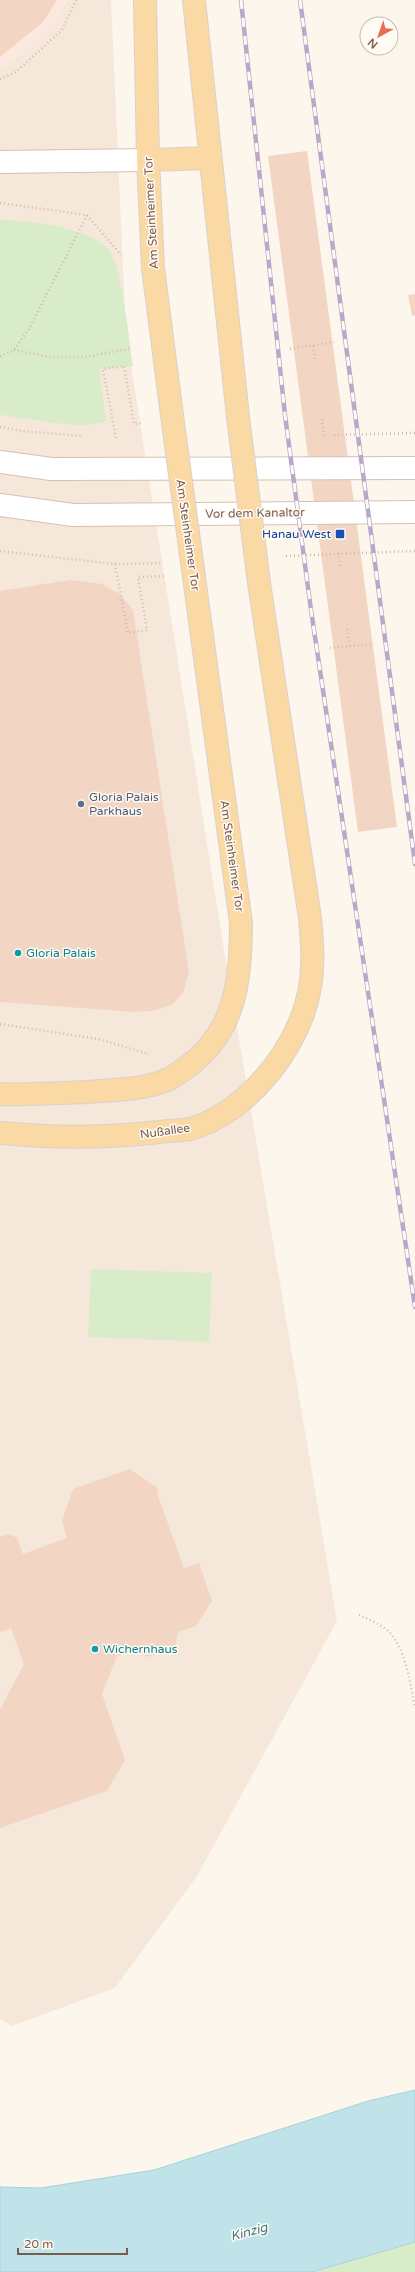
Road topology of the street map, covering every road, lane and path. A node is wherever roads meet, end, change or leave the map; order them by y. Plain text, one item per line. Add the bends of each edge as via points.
1 (76, 0) edge
2 (145, 0) edge
3 (194, 0) edge
4 (0, 79) edge
5 (210, 158) junction
6 (148, 160) junction
7 (0, 162) edge
8 (0, 203) edge
9 (334, 342) dead end
10 (313, 346) junction
11 (139, 347) dead end
12 (290, 349) dead end
13 (14, 350) junction
14 (0, 356) edge
15 (315, 359) dead end
16 (132, 413) dead end
17 (322, 419) dead end
18 (0, 427) edge
19 (86, 436) dead end
20 (324, 436) dead end
21 (109, 438) dead end
22 (0, 462) edge
23 (415, 468) edge
24 (0, 505) edge
25 (415, 512) edge
26 (0, 551) edge
27 (338, 553) dead end
28 (340, 569) dead end
29 (172, 576) dead end
30 (348, 629) dead end
31 (374, 644) dead end
32 (350, 646) junction
33 (330, 648) dead end
34 (0, 1024) edge
35 (200, 1058) junction
36 (0, 1094) edge
37 (0, 1133) edge
38 (359, 1615) dead end
39 (415, 1708) edge

1 - 4 path via 62,30 16,72
2 - 6 main road, Am Steinheimer Tor
3 - 5 main road
5 - 6 main road
5 - 37 main road, Nußallee, bridge via 259,583 310,918 313,951 310,988 302,1019 293,1038 269,1074 244,1099 212,1120 190,1129 127,1136
6 - 7 main road
6 - 35 main road, Am Steinheimer Tor, bridge via 153,268 241,924 241,961 235,999 221,1032
8 - 13 path via 87,215 29,329
9 - 10 path
10 - 12 path
10 - 15 path
11 - 13 path via 85,357 50,357
13 - 14 path
16 - 21 path via 124,366 103,369 116,438
17 - 20 path
18 - 19 path
22 - 23 main road via 51,469
24 - 25 main road, Vor dem Kanaltor via 73,515
26 - 29 path via 115,564 128,633 148,630 138,577
27 - 28 path
30 - 32 path
31 - 32 path
32 - 33 path
34 - 35 path via 98,1038 164,1058
35 - 36 main road via 169,1079 124,1090
38 - 39 path via 378,1623 391,1635 405,1661

